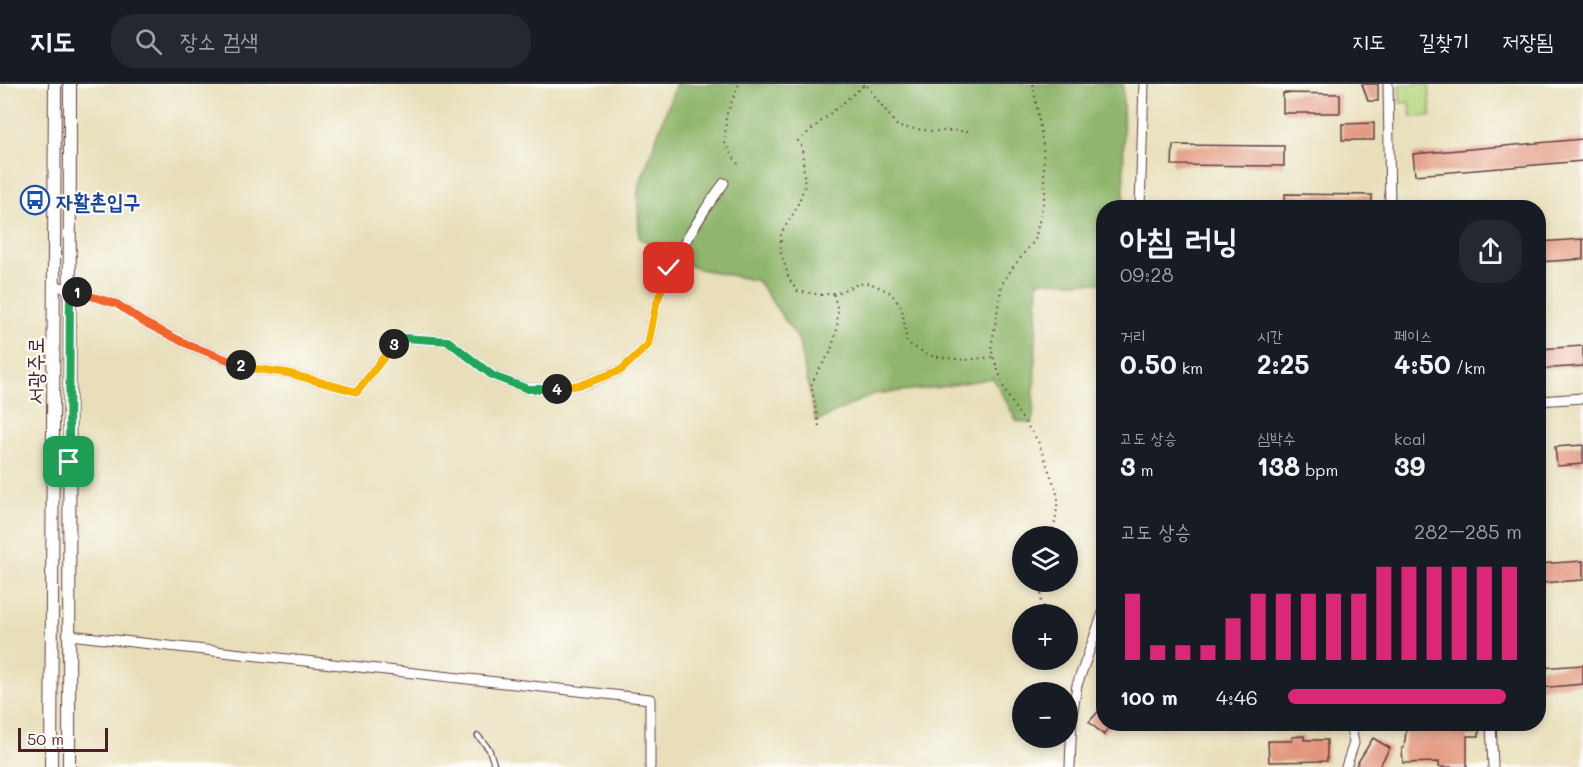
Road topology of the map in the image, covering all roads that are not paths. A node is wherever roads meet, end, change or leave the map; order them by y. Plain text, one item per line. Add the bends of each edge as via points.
1 (55, 84) edge
2 (70, 84) edge
3 (1144, 84) edge
4 (1388, 84) edge
5 (724, 183) dead end
6 (1140, 200) edge
7 (1390, 200) edge
8 (54, 285) junction
9 (70, 290) junction
10 (1583, 398) edge
11 (1546, 401) edge
12 (1096, 632) edge
13 (69, 635) junction
14 (1352, 731) edge
15 (1491, 731) edge
16 (478, 735) dead end
17 (51, 767) edge
18 (69, 767) edge
19 (495, 767) edge
20 (650, 767) edge
21 (1070, 767) edge
22 (1346, 767) edge
23 (1492, 767) edge

1 - 8 street, 서광주로
2 - 9 street, 서광주로
3 - 6 street
4 - 7 street
5 - 9 street via 669,268 648,345 621,370 557,389 528,389 493,376 448,341 403,338 395,342 357,392 287,373 249,368 189,345 117,304
8 - 9 street
8 - 17 street, 서광주로
9 - 13 street, 서광주로
10 - 11 street
12 - 21 street via 1077,685
13 - 18 street, 서광주로
13 - 20 street via 650,699
14 - 22 street via 1354,742
15 - 23 street
16 - 19 lane

